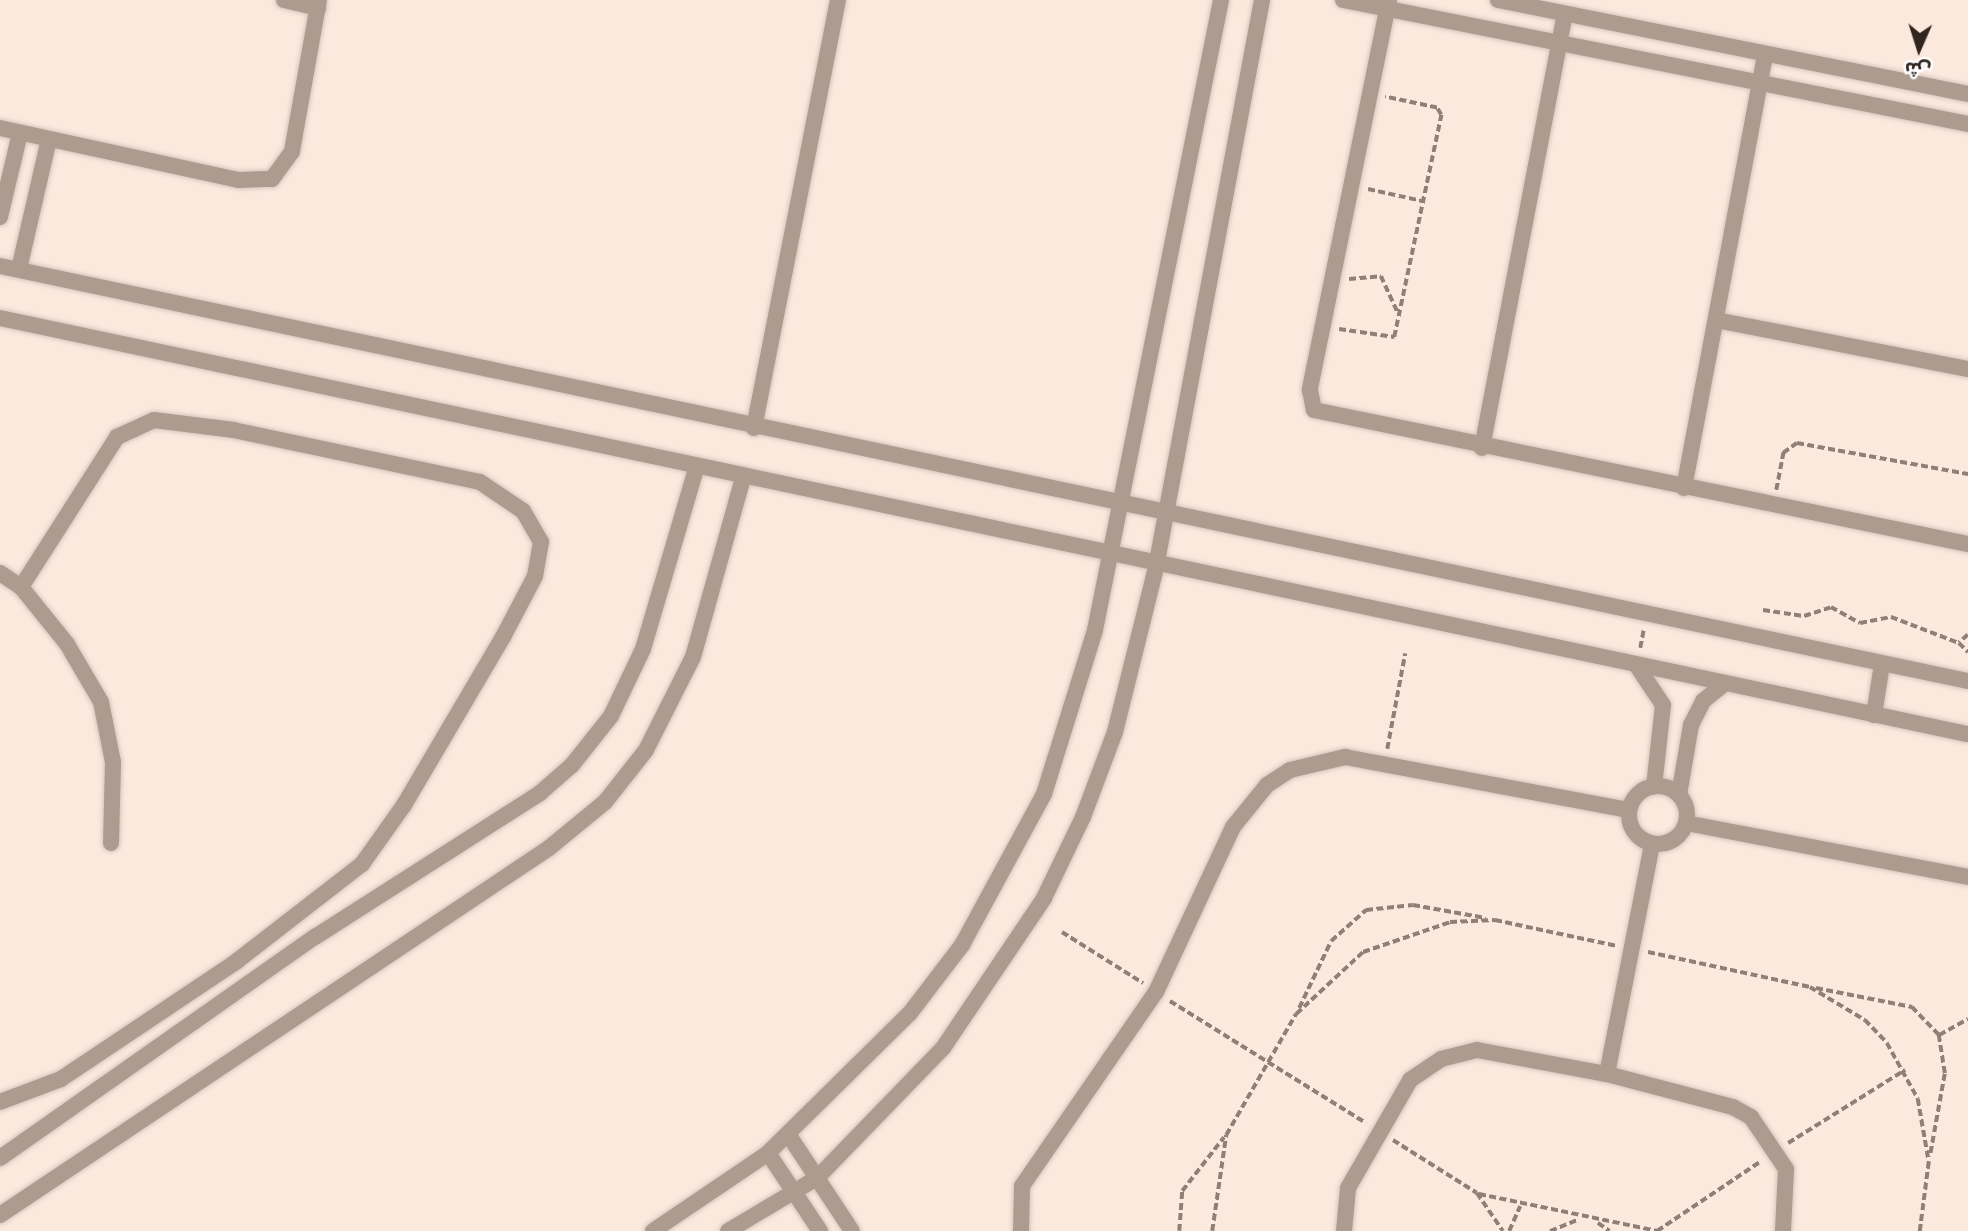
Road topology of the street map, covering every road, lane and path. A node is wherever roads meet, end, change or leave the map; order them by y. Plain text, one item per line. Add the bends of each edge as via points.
1 (284, 0) edge
2 (838, 0) edge
3 (1221, 0) edge
4 (1343, 0) edge
5 (1498, 0) edge
6 (1264, 2) edge
7 (318, 4) edge
8 (1388, 4) edge
9 (1565, 14) junction
10 (1560, 43) junction
11 (1765, 54) junction
12 (1760, 82) junction
13 (1370, 93) junction
14 (1968, 94) edge
15 (1968, 102) edge
16 (1966, 124) edge
17 (0, 128) edge
18 (20, 133) junction
19 (49, 139) junction
20 (1366, 188) dead end
21 (1423, 201) junction
22 (0, 217) edge
23 (0, 266) edge
24 (19, 269) junction
25 (1349, 279) dead end
26 (1399, 315) junction
27 (0, 317) edge
28 (1716, 320) junction
29 (1323, 326) junction
30 (1968, 369) edge
31 (754, 428) junction
32 (1482, 448) junction
33 (696, 469) junction
34 (1968, 474) edge
35 (743, 478) junction
36 (1684, 488) junction
37 (1120, 506) junction
38 (1773, 506) junction
39 (1165, 516) junction
40 (1968, 544) edge
41 (1109, 557) junction
42 (1156, 567) junction
43 (0, 573) edge
44 (21, 587) junction
45 (1763, 610) dead end
46 (1647, 616) junction
47 (1968, 635) edge
48 (1959, 643) junction
49 (1968, 652) edge
50 (1405, 654) dead end
51 (1882, 664) junction
52 (1637, 666) junction
53 (1968, 681) edge
54 (1724, 684) junction
55 (1874, 715) junction
56 (1664, 720) junction
57 (1691, 725) junction
58 (1968, 734) edge
59 (1385, 761) junction
60 (1654, 787) junction
61 (1679, 795) junction
62 (1629, 810) junction
63 (1686, 823) junction
64 (111, 843) dead end
65 (1652, 844) junction
66 (1968, 877) edge
67 (1495, 920) junction
68 (1632, 949) junction
69 (1810, 986) junction
70 (1296, 1014) junction
71 (1968, 1019) edge
72 (1939, 1035) junction
73 (1267, 1063) junction
74 (1905, 1070) junction
75 (1607, 1074) junction
76 (0, 1102) edge
77 (1380, 1132) junction
78 (788, 1134) junction
79 (1226, 1135) junction
80 (1778, 1149) junction
81 (768, 1153) junction
82 (0, 1158) edge
83 (1929, 1162) junction
84 (817, 1178) junction
85 (795, 1193) junction
86 (1477, 1193) junction
87 (1520, 1206) junction
88 (0, 1215) edge
89 (1585, 1220) junction
90 (653, 1231) edge
91 (729, 1231) edge
92 (820, 1231) edge
93 (852, 1231) edge
94 (1021, 1231) edge
95 (1179, 1231) edge
96 (1212, 1231) edge
97 (1344, 1231) edge
98 (1503, 1231) edge
99 (1509, 1231) edge
100 (1550, 1231) edge
101 (1610, 1231) edge
102 (1657, 1231) edge
103 (1783, 1231) edge
104 (1920, 1231) edge

1 - 7 street
2 - 31 street
3 - 37 street
4 - 8 street
5 - 9 street
6 - 39 street
7 - 19 street via 292,151 272,179 238,180
8 - 10 street
8 - 13 street
9 - 10 street
9 - 11 street
10 - 12 street
10 - 32 street
11 - 12 street
11 - 14 street
12 - 16 street
12 - 28 street
13 - 21 path via 1441,112
13 - 29 street
15 - 16 street
17 - 18 street
18 - 19 street
18 - 22 street
19 - 24 street
20 - 21 path
21 - 26 path
23 - 24 street
24 - 31 street
25 - 26 path via 1381,276
26 - 29 path via 1390,340
27 - 33 street
28 - 30 street
28 - 36 street
29 - 32 street via 1309,397 1320,415
31 - 37 street
32 - 36 street
33 - 35 street
33 - 82 street via 643,649 611,716 572,765 540,793 315,937
34 - 38 path via 1797,443 1783,453
35 - 41 street
35 - 88 street via 693,657 646,750 605,802 549,848
36 - 38 street
37 - 39 street
37 - 41 street
38 - 40 street
39 - 42 street
39 - 46 street
41 - 42 street
41 - 78 street via 1073,713 1007,871 910,1013
42 - 52 street
42 - 84 street via 1115,732 1044,898 943,1048
43 - 44 street
44 - 64 street via 67,644 101,702 113,762
44 - 76 street via 111,444 136,425 154,421 246,432 480,482 523,511 541,542 535,576 509,626 404,805 362,863 237,961 61,1080
45 - 48 path via 1804,616 1839,608 1860,623 1891,617
46 - 51 street
46 - 52 path
47 - 48 path
48 - 49 path
50 - 59 path
51 - 53 street
51 - 55 street
52 - 54 street
52 - 56 street via 1658,690
54 - 55 street
54 - 57 street via 1703,701
55 - 58 street
56 - 57 street
56 - 60 street
57 - 61 street
59 - 62 street
59 - 94 street via 1317,760 1290,770 1247,804 1156,992 1023,1186
60 - 61 street
60 - 62 street via 1637,794
61 - 63 street
62 - 65 street via 1634,832
63 - 65 street via 1670,842
63 - 66 street
65 - 68 street
67 - 68 path
67 - 70 path via 1427,927 1363,952
67 - 70 path via 1413,905 1366,910 1331,941
68 - 69 path
68 - 75 street
69 - 72 path via 1912,1007
69 - 74 path via 1864,1020
70 - 73 path
71 - 72 path
72 - 83 path via 1945,1074
73 - 77 path
73 - 79 path
74 - 80 path
74 - 83 path via 1918,1099
75 - 77 street via 1477,1050 1458,1053 1410,1080
75 - 80 street via 1733,1107
77 - 86 path
77 - 97 street via 1348,1188
78 - 81 street
78 - 84 street
79 - 95 path via 1182,1191
79 - 96 path
80 - 102 path
80 - 103 street via 1789,1190
81 - 85 street
81 - 90 street
83 - 104 path
84 - 85 street
84 - 93 street
85 - 91 street
85 - 92 street
86 - 87 path
86 - 98 path
87 - 89 path
87 - 99 path
89 - 100 path
89 - 101 path
89 - 102 path

